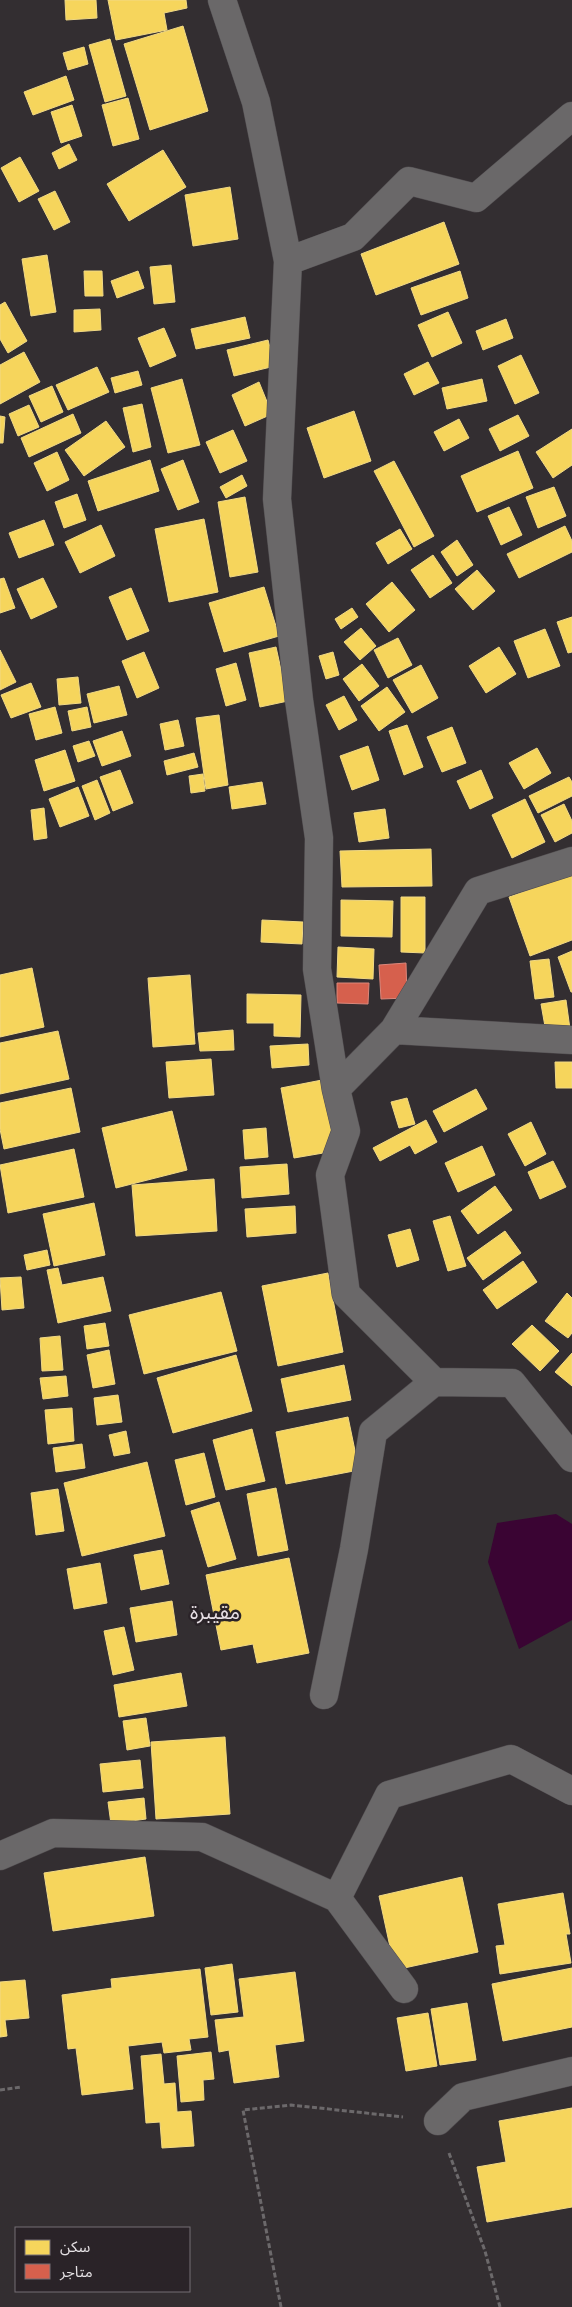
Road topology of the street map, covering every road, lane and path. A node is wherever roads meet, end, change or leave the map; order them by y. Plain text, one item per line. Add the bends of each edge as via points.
1 (222, 0) edge
2 (572, 116) edge
3 (288, 261) junction
4 (572, 861) edge
5 (394, 1030) junction
6 (572, 1040) edge
7 (336, 1089) junction
8 (434, 1382) junction
9 (572, 1458) edge
10 (324, 1695) dead end
11 (572, 1791) edge
12 (0, 1856) edge
13 (337, 1898) junction
14 (404, 1989) dead end
15 (572, 2071) edge
16 (21, 2087) dead end
17 (0, 2090) edge
18 (438, 2121) junction
19 (281, 2307) edge
20 (500, 2307) edge

1 - 3 street via 256,102
2 - 3 street via 476,198 409,181 353,237
3 - 7 street via 277,499 299,700 319,838 317,970
4 - 5 street via 478,890
5 - 6 street
5 - 7 street
7 - 8 street via 346,1131 330,1175 346,1294
8 - 9 street via 512,1383
8 - 10 street via 373,1432 354,1549
11 - 13 street via 512,1759 389,1795
12 - 13 street via 54,1834 202,1837
13 - 14 street
15 - 18 street via 463,2097
16 - 17 path
18 - 19 path via 291,2105 243,2110
18 - 20 path via 485,2251

